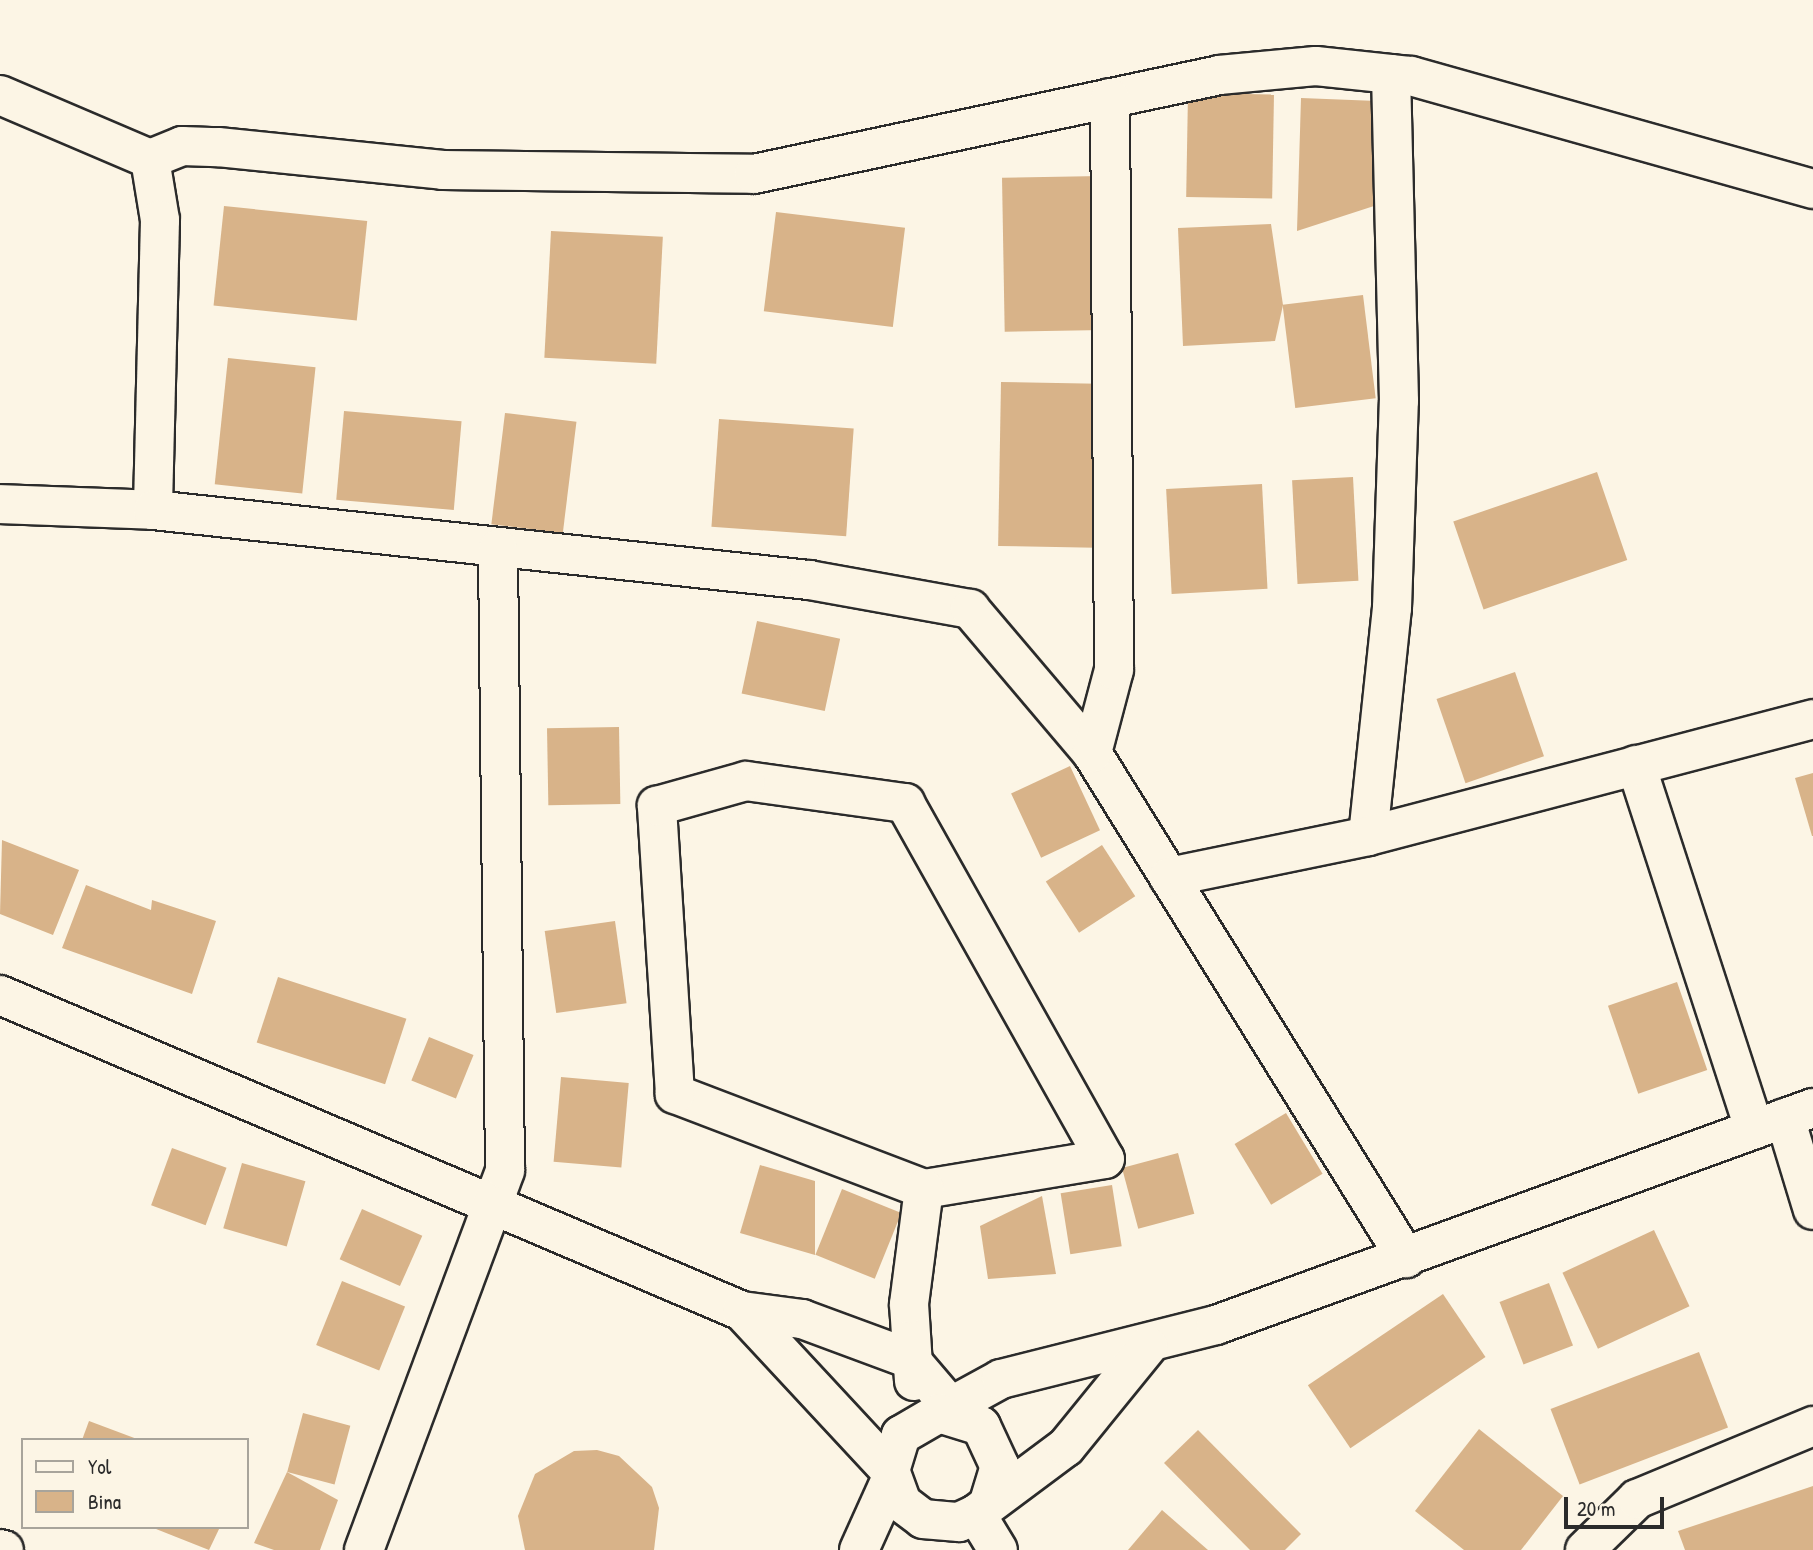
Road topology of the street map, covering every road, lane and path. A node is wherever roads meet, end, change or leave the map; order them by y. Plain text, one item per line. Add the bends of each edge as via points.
1 (1391, 74) junction
2 (0, 95) edge
3 (1110, 98) junction
4 (150, 159) junction
5 (1813, 189) edge
6 (0, 504) edge
7 (153, 510) junction
8 (498, 549) junction
9 (1813, 719) edge
10 (1092, 753) junction
11 (1636, 765) junction
12 (1368, 836) junction
13 (1169, 877) junction
14 (0, 995) edge
15 (1784, 1118) edge
16 (924, 1189) junction
17 (492, 1208) junction
18 (1813, 1210) edge
19 (1406, 1258) junction
20 (742, 1311) junction
21 (1148, 1346) junction
22 (910, 1359) junction
23 (942, 1413) junction
24 (1813, 1426) edge
25 (890, 1474) junction
26 (974, 1513) junction
27 (364, 1550) edge
28 (859, 1550) edge
29 (933, 1550) edge
30 (998, 1550) edge
31 (1585, 1550) edge

1 - 3 street via 1316,66 1219,75
1 - 5 street
1 - 12 street via 1398,415 1392,608
2 - 4 street
3 - 4 street via 754,174 443,170 182,146
3 - 10 street via 1114,670
4 - 7 street via 160,220
6 - 7 street
7 - 8 street
8 - 10 street via 809,580 970,609
8 - 17 street via 505,1170
9 - 11 street
10 - 13 street
11 - 12 street
11 - 15 street
12 - 13 street
13 - 19 street
14 - 17 street
15 - 18 street
15 - 19 street
16 - 16 street via 1105,1159 905,803 746,781 657,806 675,1094
16 - 22 street via 909,1304
17 - 20 street
17 - 27 street
19 - 21 street
20 - 22 street via 802,1319
20 - 25 street
21 - 23 street via 1076,1356 1001,1379
21 - 26 street via 1066,1447
22 - 23 street
23 - 25 street via 896,1443
23 - 26 street via 981,1426 997,1449 999,1476
24 - 31 street via 1637,1499
25 - 26 street via 915,1515
25 - 28 street
26 - 29 street
26 - 30 street

